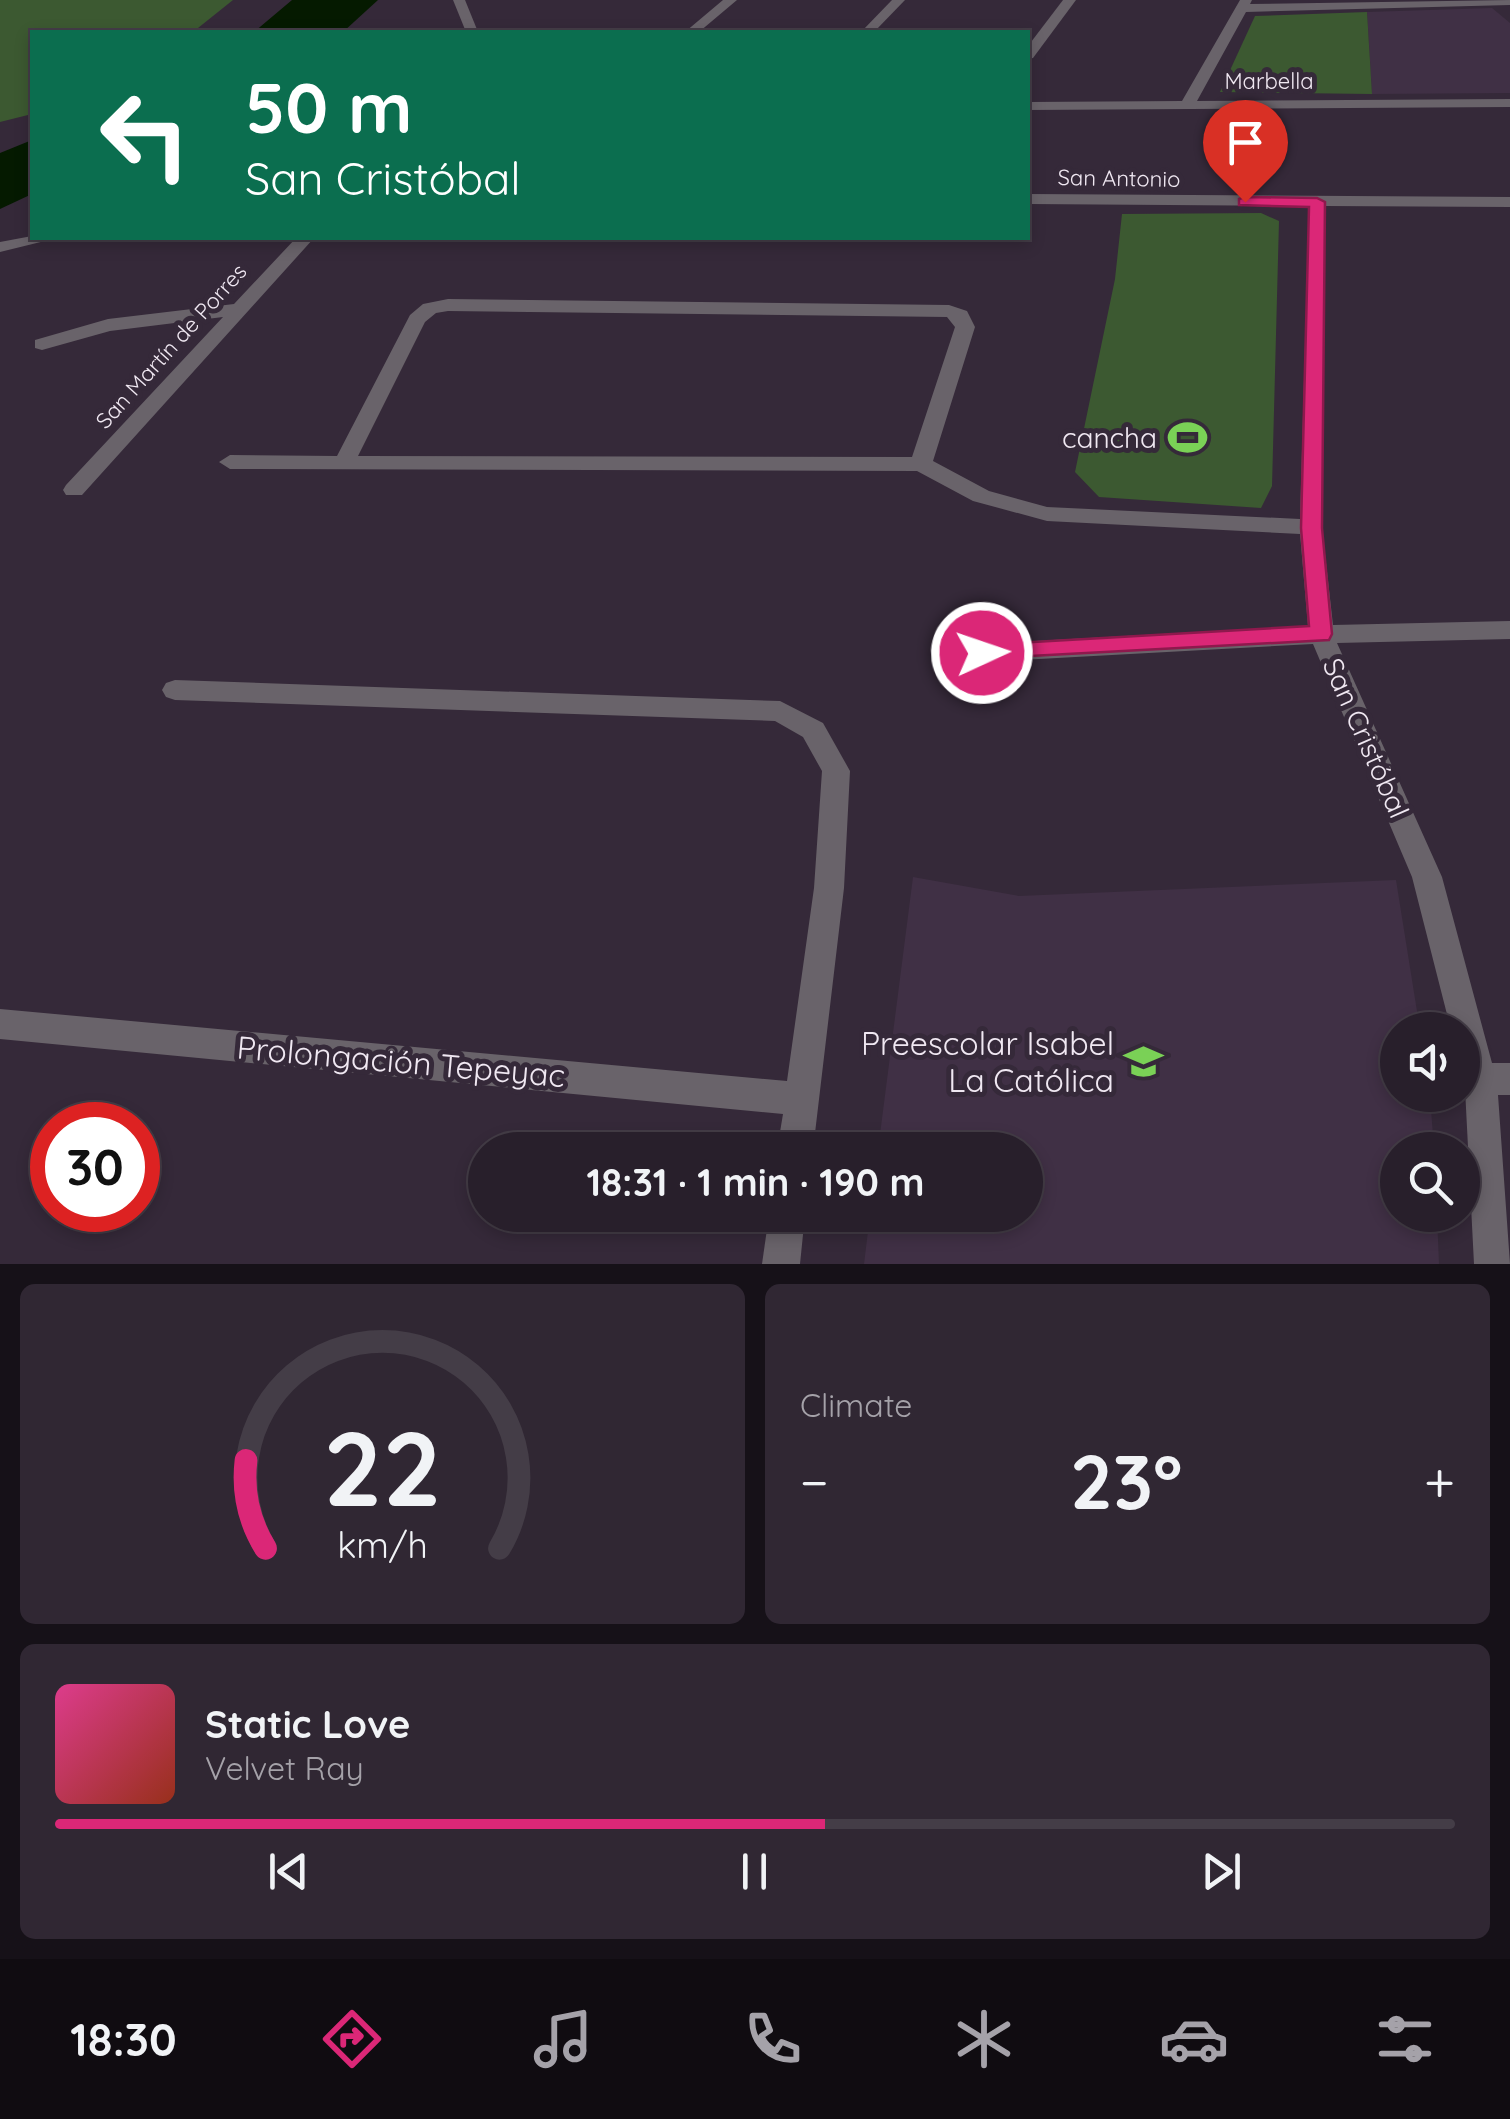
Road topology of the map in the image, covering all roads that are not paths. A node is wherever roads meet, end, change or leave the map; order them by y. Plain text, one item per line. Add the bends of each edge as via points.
1 (459, 0) edge
2 (731, 0) edge
3 (899, 0) edge
4 (1070, 0) edge
5 (1510, 2) edge
6 (1244, 4) edge
7 (471, 30) edge
8 (694, 30) edge
9 (868, 30) edge
10 (1030, 53) edge
11 (1188, 103) junction
12 (1510, 103) edge
13 (1030, 106) edge
14 (1030, 200) edge
15 (1317, 202) junction
16 (1510, 202) edge
17 (36, 240) edge
18 (304, 240) edge
19 (0, 246) edge
20 (238, 309) junction
21 (42, 344) dead end
22 (230, 462) dead end
23 (344, 462) junction
24 (921, 464) junction
25 (74, 490) dead end
26 (1312, 528) junction
27 (1510, 630) edge
28 (1320, 634) junction
29 (982, 653) dead end
30 (176, 690) dead end
31 (0, 1024) edge
32 (1495, 1079) edge
33 (802, 1099) junction
34 (797, 1132) edge
35 (785, 1232) edge
36 (781, 1264) edge
37 (1494, 1264) edge

1 - 7 street
2 - 8 street
3 - 9 street
4 - 10 street
5 - 6 street
6 - 11 street
11 - 12 street, Marbella
11 - 13 street, Marbella
14 - 15 street, San Antonio
15 - 16 street, San Antonio
15 - 26 street, San Cristóbal
17 - 19 street
18 - 20 street, San Martín de Porres
20 - 21 street via 108,325
20 - 25 street, San Martín de Porres
22 - 23 street
23 - 24 street
23 - 24 street via 418,318 448,305 949,310 964,327
24 - 26 street via 981,496 1047,514
26 - 28 street, San Cristóbal
27 - 28 street
28 - 29 street
28 - 32 street, San Cristóbal via 1428,877
30 - 33 street via 780,711 814,730 836,771 829,888
31 - 33 street, Prolongación Tepeyac
32 - 37 street, San Cristóbal
33 - 34 street
35 - 36 street

